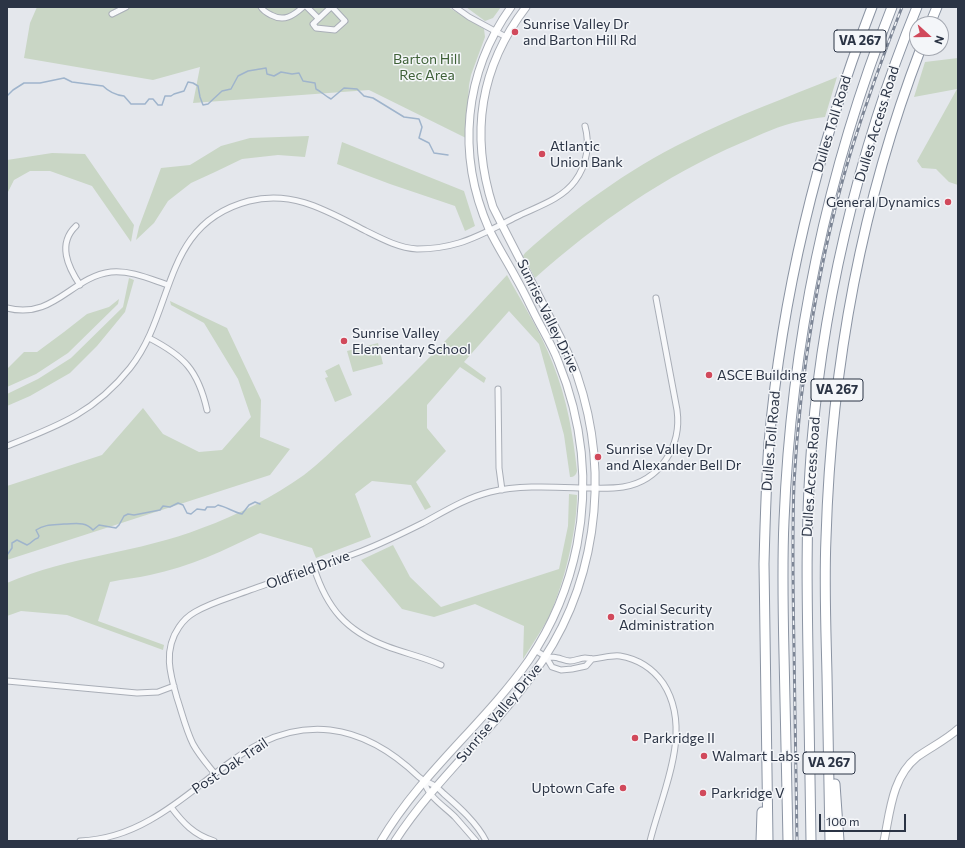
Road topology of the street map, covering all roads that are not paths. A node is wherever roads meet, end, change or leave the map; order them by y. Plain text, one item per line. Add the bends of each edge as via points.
1 (126, 7) edge
2 (261, 7) edge
3 (303, 7) edge
4 (307, 7) edge
5 (332, 7) edge
6 (455, 7) edge
7 (511, 7) edge
8 (526, 7) edge
9 (872, 7) edge
10 (892, 7) edge
11 (917, 7) edge
12 (112, 14) dead end
13 (318, 18) junction
14 (495, 31) junction
15 (506, 37) junction
16 (918, 56) edge
17 (585, 126) dead end
18 (502, 224) junction
19 (76, 226) dead end
20 (490, 230) junction
21 (80, 285) junction
22 (168, 285) junction
23 (656, 298) dead end
24 (7, 308) edge
25 (148, 338) junction
26 (498, 389) dead end
27 (207, 410) dead end
28 (7, 446) edge
29 (584, 488) junction
30 (595, 488) junction
31 (502, 490) junction
32 (314, 568) junction
33 (535, 650) junction
34 (546, 657) junction
35 (592, 659) junction
36 (441, 665) dead end
37 (7, 681) edge
38 (827, 685) junction
39 (174, 686) junction
40 (766, 709) junction
41 (958, 729) edge
42 (215, 774) junction
43 (424, 781) junction
44 (436, 786) junction
45 (430, 794) junction
46 (171, 807) junction
47 (80, 841) edge
48 (214, 841) edge
49 (381, 841) edge
50 (395, 841) edge
51 (476, 841) edge
52 (486, 841) edge
53 (650, 841) edge
54 (761, 841) edge
55 (768, 841) edge
56 (788, 841) edge
57 (811, 841) edge
58 (830, 841) edge
59 (839, 841) edge
60 (884, 841) edge

1 - 12 street
2 - 3 street via 263,11 282,19 294,15
4 - 13 street
5 - 13 street
5 - 13 street via 345,21 335,30 316,28 313,24
6 - 14 street
7 - 14 main road, Sunrise Valley Drive
8 - 15 main road, Sunrise Valley Drive
9 - 40 highway, Dulles Toll Road / VA 267 via 832,120 810,200 782,337 769,444 765,528
10 - 56 highway, Dulles Access Road via 854,113 834,182 801,340 790,428 783,582
11 - 57 highway, Dulles Access Road via 863,164 842,246 815,408 806,560
14 - 15 street
14 - 20 main road, Sunrise Valley Drive via 480,65 474,88 468,135 476,195
15 - 18 main road, Sunrise Valley Drive via 488,80 481,129 484,176 493,207
16 - 38 highway, VA 267 via 886,151 866,228 851,299 838,382 830,458 826,540
17 - 18 street via 588,138 586,157 575,181 562,195
18 - 20 street
18 - 30 main road, Sunrise Valley Drive via 576,373 591,427
19 - 21 street via 68,235 65,246 67,260
20 - 22 street via 444,247 409,248 384,240 327,210 308,203 289,199 262,199 227,210 195,234 182,253
20 - 29 main road, Sunrise Valley Drive via 551,345 568,387 580,441
21 - 22 street via 103,274 121,272
21 - 24 street via 60,299 39,308
22 - 25 street via 159,315
23 - 30 street, Oldfield Drive via 677,410 678,427 674,445 661,466 644,480 625,487
25 - 27 street via 169,349 187,364 201,386
25 - 28 street via 131,367 112,389 87,410 63,424
26 - 31 street via 499,468
29 - 30 street, Oldfield Drive
29 - 31 street, Oldfield Drive via 533,487
29 - 33 main road, Sunrise Valley Drive via 581,525 570,575
30 - 34 main road, Sunrise Valley Drive via 592,536 586,565 561,630
31 - 32 street, Oldfield Drive via 463,502 388,540
32 - 36 street via 327,600 340,617 358,633 386,647
32 - 39 street, Oldfield Drive via 211,604 189,616 173,636 169,649 168,661
33 - 34 street
33 - 43 main road, Sunrise Valley Drive via 503,694
34 - 35 street via 570,661
34 - 35 street via 552,667 561,670 586,666
34 - 44 main road, Sunrise Valley Drive via 511,702
35 - 53 street via 621,656 645,665 659,677 672,700 676,716 674,753
37 - 39 street via 137,693 158,692
38 - 58 highway, VA 267
38 - 59 highway
39 - 42 street, Oldfield Drive via 193,743
40 - 54 highway
40 - 55 highway, Dulles Toll Road / VA 267
41 - 60 main road via 910,763 902,773 894,794
42 - 43 street, Post Oak Trail via 252,747 271,738 298,731 324,730 350,734 374,743 398,758
42 - 46 street, Post Oak Trail
43 - 44 street
43 - 45 street
43 - 49 main road, Sunrise Valley Drive
44 - 45 main road, Sunrise Valley Drive
44 - 52 street via 469,818
45 - 50 main road, Sunrise Valley Drive
45 - 51 street
46 - 47 street, Post Oak Trail via 151,820 128,830
46 - 48 street via 189,829

